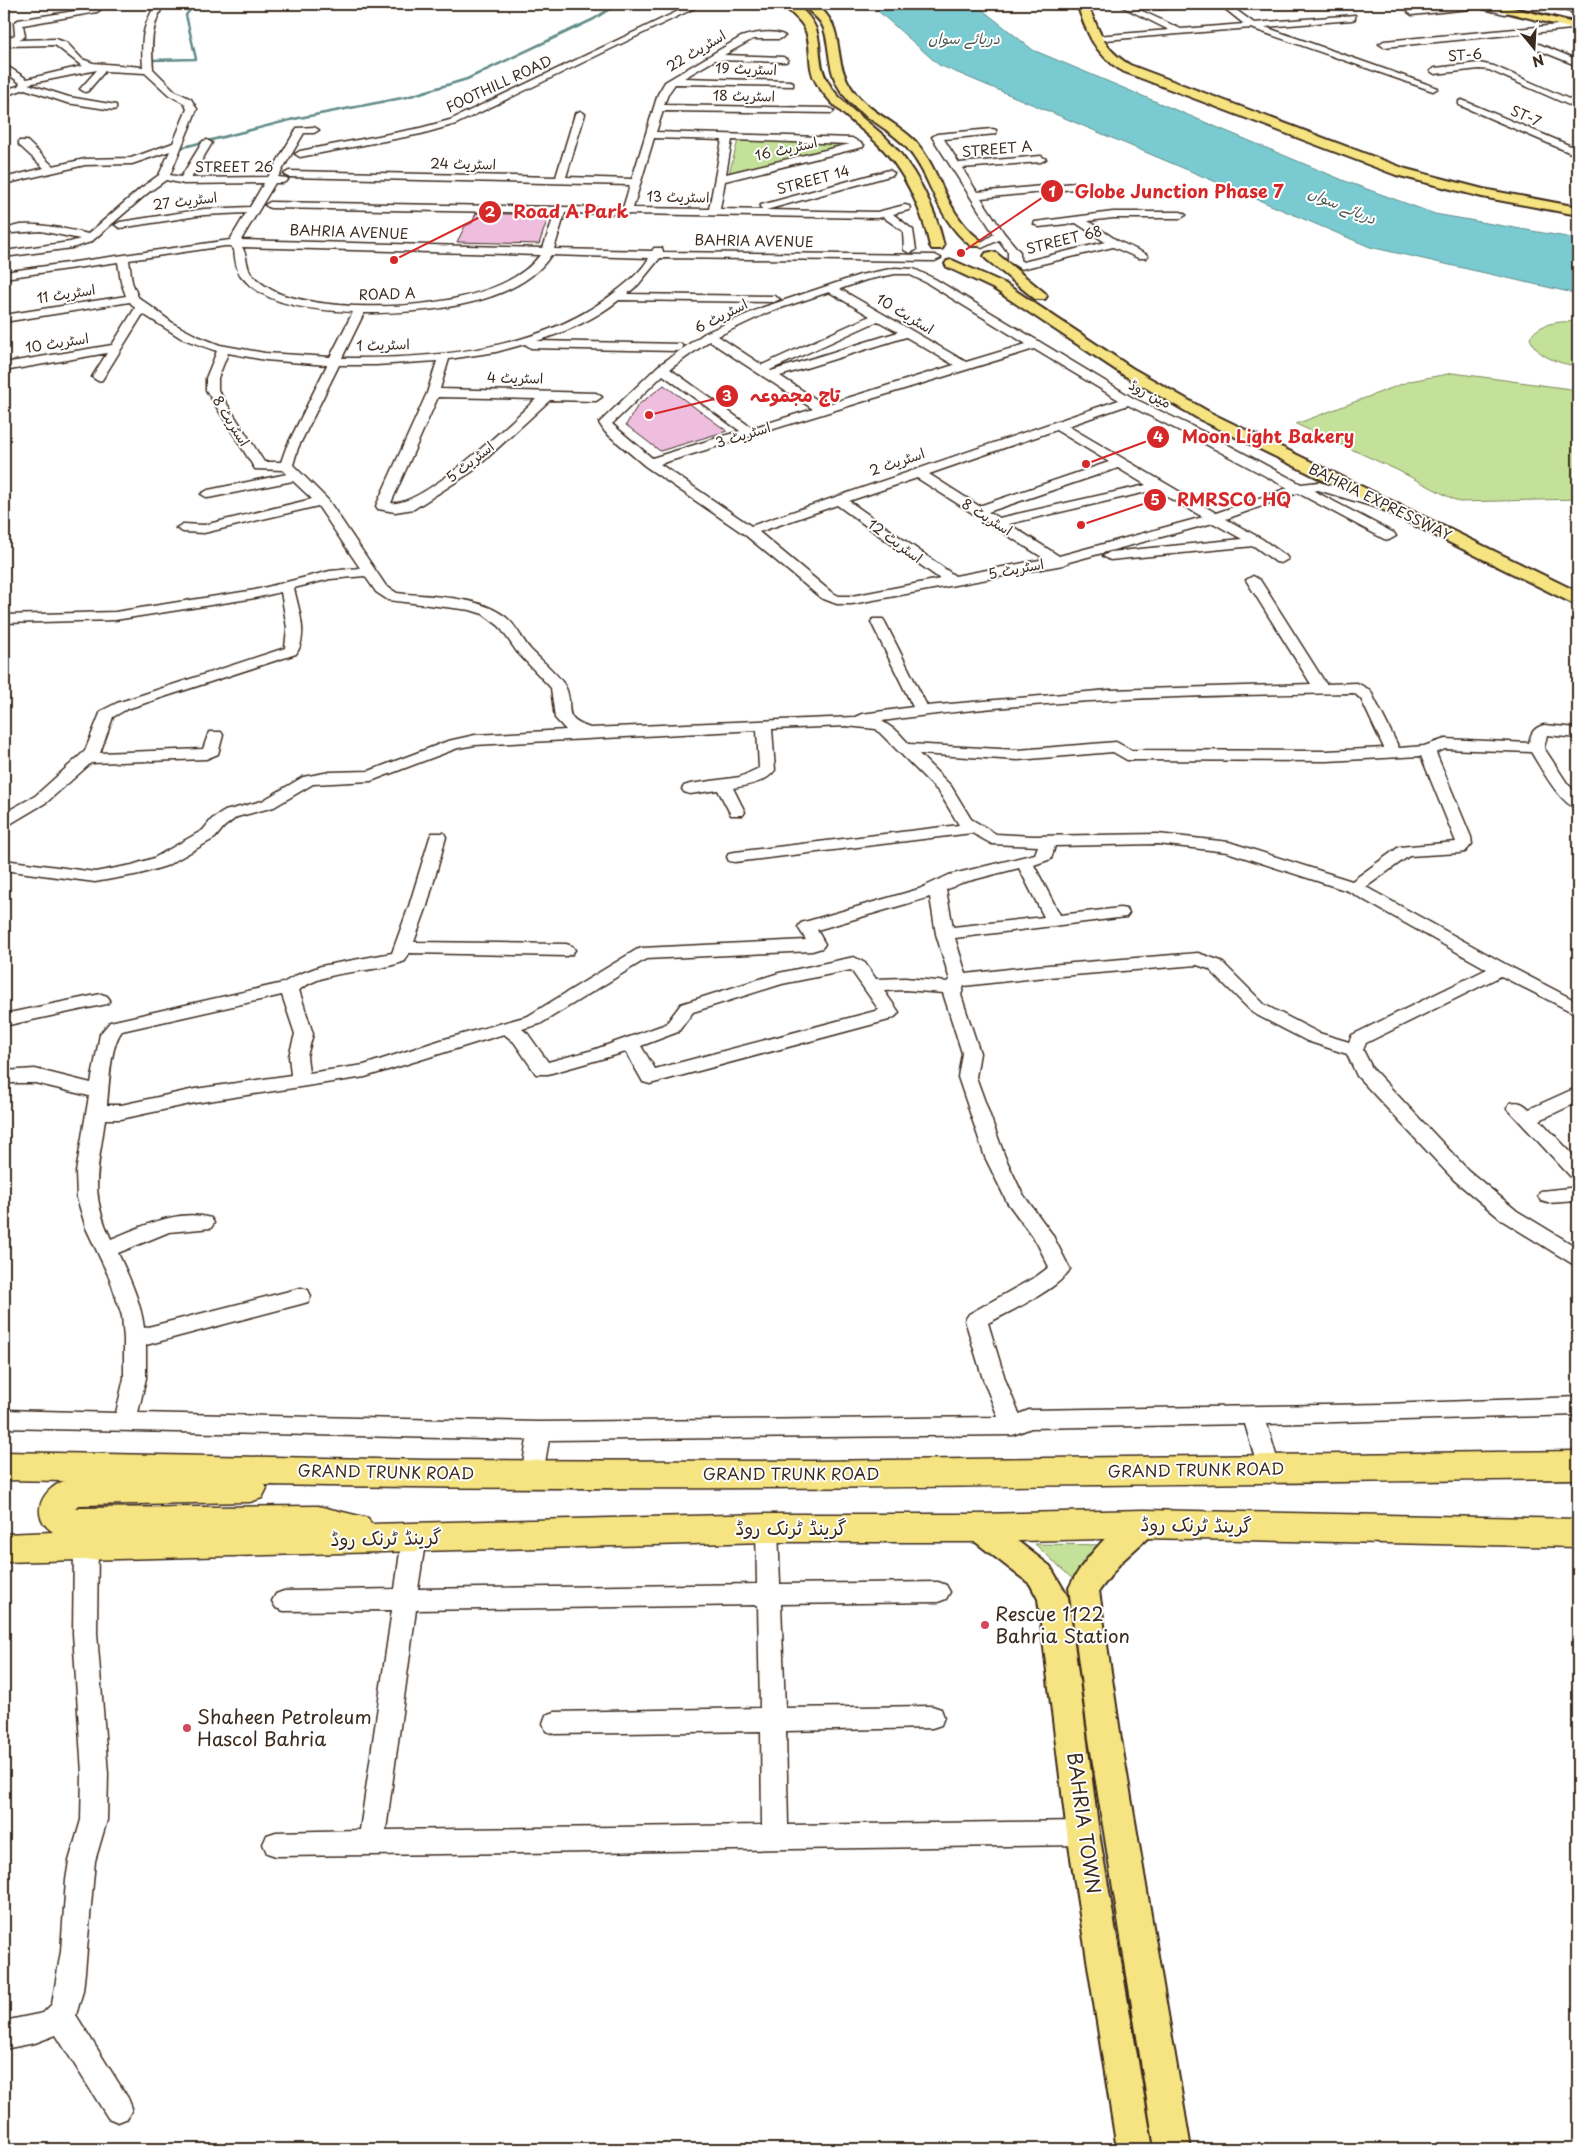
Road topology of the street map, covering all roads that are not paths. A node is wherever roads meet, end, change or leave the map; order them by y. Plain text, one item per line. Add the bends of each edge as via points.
1 (160, 4) edge
2 (699, 4) edge
3 (788, 4) edge
4 (808, 4) edge
5 (1082, 4) edge
6 (1120, 4) edge
7 (1177, 4) edge
8 (1223, 4) edge
9 (1480, 4) edge
10 (1501, 4) edge
11 (1518, 4) edge
12 (1149, 6) dead end
13 (97, 9) dead end
14 (1412, 12) dead end
15 (1352, 17) dead end
16 (1578, 18) edge
17 (1253, 26) junction
18 (1576, 26) edge
19 (1182, 32) junction
20 (20, 33) junction
21 (780, 36) dead end
22 (1096, 39) junction
23 (56, 42) junction
24 (9, 43) edge
25 (1384, 44) dead end
26 (1539, 47) dead end
27 (4, 55) edge
28 (1471, 56) dead end
29 (714, 57) junction
30 (783, 60) dead end
31 (1578, 63) edge
32 (94, 66) junction
33 (4, 67) edge
34 (104, 67) junction
35 (1485, 67) junction
36 (148, 70) junction
37 (1435, 71) dead end
38 (672, 81) junction
39 (24, 84) junction
40 (790, 84) dead end
41 (1433, 88) dead end
42 (85, 89) dead end
43 (4, 93) edge
44 (1462, 103) dead end
45 (1578, 106) edge
46 (113, 107) dead end
47 (659, 108) junction
48 (828, 111) dead end
49 (580, 114) dead end
50 (992, 132) dead end
51 (650, 135) junction
52 (728, 137) junction
53 (23, 143) dead end
54 (208, 143) dead end
55 (177, 146) junction
56 (1578, 153) edge
57 (300, 154) junction
58 (1041, 159) dead end
59 (955, 166) junction
60 (51, 169) junction
61 (889, 173) dead end
62 (164, 177) junction
63 (720, 179) junction
64 (272, 180) junction
65 (560, 180) junction
66 (4, 181) edge
67 (184, 181) junction
68 (637, 182) junction
69 (1074, 186) dead end
70 (279, 189) junction
71 (974, 195) junction
72 (905, 208) dead end
73 (253, 210) junction
74 (561, 210) junction
75 (627, 211) junction
76 (1578, 211) edge
77 (714, 212) junction
78 (745, 212) junction
79 (885, 213) junction
80 (1181, 215) dead end
81 (1077, 219) junction
82 (1039, 224) dead end
83 (120, 225) dead end
84 (12, 230) dead end
85 (1000, 235) junction
86 (90, 238) junction
87 (246, 239) junction
88 (1114, 243) junction
89 (983, 248) junction
90 (548, 250) junction
91 (910, 250) junction
92 (658, 252) junction
93 (943, 252) junction
94 (4, 254) edge
95 (1142, 256) dead end
96 (123, 257) junction
97 (4, 270) edge
98 (916, 274) junction
99 (4, 275) edge
100 (931, 281) joint
101 (830, 288) junction
102 (620, 297) junction
103 (132, 298) junction
104 (774, 299) dead end
105 (142, 306) junction
106 (359, 311) junction
107 (879, 316) junction
108 (4, 319) edge
109 (908, 333) junction
110 (709, 336) junction
111 (515, 344) junction
112 (1037, 344) junction
113 (677, 347) dead end
114 (115, 348) junction
115 (224, 348) junction
116 (444, 357) junction
117 (335, 361) junction
118 (964, 366) junction
119 (4, 367) edge
120 (662, 369) junction
121 (766, 372) junction
122 (98, 377) dead end
123 (433, 393) junction
124 (548, 396) junction
125 (596, 397) dead end
126 (1129, 401) junction
127 (822, 410) junction
128 (1057, 425) junction
129 (751, 433) junction
130 (650, 463) junction
131 (1120, 463) junction
132 (291, 470) junction
133 (918, 473) junction
134 (1157, 486) junction
135 (1299, 488) junction
136 (208, 494) dead end
137 (838, 500) junction
138 (321, 501) junction
139 (383, 506) joint
140 (1391, 508) junction
141 (977, 511) junction
142 (1216, 518) junction
143 (997, 523) junction
144 (183, 528) dead end
145 (749, 531) junction
146 (1389, 536) dead end
147 (1257, 542) junction
148 (1281, 559) dead end
149 (1057, 561) junction
150 (369, 571) junction
151 (1254, 580) dead end
152 (952, 581) junction
153 (1578, 582) edge
154 (287, 587) junction
155 (1578, 599) edge
156 (4, 619) edge
157 (878, 622) dead end
158 (1321, 688) junction
159 (922, 710) junction
160 (846, 721) junction
161 (764, 725) junction
162 (588, 733) junction
163 (1578, 733) edge
164 (214, 735) dead end
165 (905, 748) junction
166 (1536, 748) junction
167 (1427, 751) junction
168 (1393, 752) junction
169 (86, 758) junction
170 (723, 784) junction
171 (690, 790) dead end
172 (1578, 804) edge
173 (737, 812) dead end
174 (4, 820) edge
175 (975, 828) junction
176 (438, 837) dead end
177 (1047, 841) junction
178 (736, 857) dead end
179 (1025, 863) junction
180 (4, 866) edge
181 (937, 887) junction
182 (1354, 887) junction
183 (1120, 912) dead end
184 (1054, 920) junction
185 (945, 934) junction
186 (402, 947) junction
187 (566, 950) dead end
188 (1501, 969) junction
189 (871, 985) junction
190 (956, 985) junction
191 (289, 988) junction
192 (101, 1000) dead end
193 (1576, 1005) edge
194 (4, 1020) edge
195 (508, 1028) junction
196 (630, 1044) junction
197 (1354, 1050) junction
198 (4, 1077) edge
199 (301, 1080) junction
200 (1578, 1094) edge
201 (98, 1102) junction
202 (1578, 1172) edge
203 (1578, 1194) edge
204 (1548, 1196) dead end
205 (204, 1223) dead end
206 (106, 1249) junction
207 (1578, 1258) edge
208 (301, 1296) dead end
209 (135, 1339) junction
210 (1578, 1406) edge
211 (1254, 1416) junction
212 (4, 1419) edge
213 (125, 1421) junction
214 (1013, 1426) junction
215 (540, 1432) junction
216 (1578, 1465) edge
217 (4, 1466) edge
218 (1268, 1469) junction
219 (427, 1474) junction
220 (532, 1474) junction
221 (1143, 1524) junction
222 (767, 1528) junction
223 (979, 1528) junction
224 (1578, 1532) edge
225 (408, 1537) junction
226 (86, 1546) junction
227 (4, 1548) edge
228 (938, 1592) dead end
229 (768, 1594) junction
230 (404, 1599) junction
231 (284, 1601) dead end
232 (932, 1717) dead end
233 (773, 1720) junction
234 (555, 1723) dead end
235 (1084, 1833) junction
236 (775, 1837) junction
237 (371, 1843) junction
238 (276, 1844) dead end
239 (61, 2017) junction
240 (4, 2035) edge
241 (118, 2108) dead end
242 (1135, 2149) edge
243 (1173, 2149) edge

1 - 36 street via 146,35
2 - 57 street, FOOTHILL ROAD via 453,122
3 - 93 main road via 801,14 812,33 815,64 823,84 843,108 897,158 928,214
4 - 89 main road, BAHRIA EXPRESSWAY via 820,13 832,32 833,54 841,82 861,105 911,146 961,231
5 - 22 main road
6 - 19 street
7 - 12 street
8 - 17 street
9 - 14 street
9 - 18 main road
10 - 18 main road
11 - 16 street
13 - 20 street via 18,23
15 - 17 street
17 - 19 street
17 - 41 street
18 - 25 street
19 - 22 street
20 - 23 street
20 - 24 street
21 - 29 street, اسٹریٹ 22 via 752,36
22 - 76 main road via 1106,55 1126,68 1401,172 1482,193
23 - 24 street
23 - 32 street via 77,60
24 - 27 street
26 - 31 street
28 - 35 street
29 - 30 street
29 - 38 street, اسٹریٹ 22
32 - 34 street
32 - 39 street
33 - 39 street
34 - 36 street
34 - 42 street
35 - 37 street, ST-6
35 - 45 street, ST-6
36 - 55 street via 172,93 188,101 192,109
38 - 40 street, اسٹریٹ 19
38 - 47 street, اسٹریٹ 22 via 662,94
39 - 43 street
39 - 46 street via 67,100
44 - 56 street, ST-7
47 - 48 street, اسٹریٹ 18
47 - 51 street, اسٹریٹ 22
49 - 65 street
50 - 59 street via 937,137
51 - 52 street
51 - 68 street, اسٹریٹ 22
52 - 63 street
52 - 63 street, اسٹریٹ 16 via 852,141 858,146
53 - 60 street
54 - 67 street
55 - 60 street via 132,160 86,162
55 - 62 street
57 - 64 street via 314,130 301,130
57 - 70 street
58 - 59 street, STREET A
59 - 71 street
60 - 66 street
61 - 78 street, STREET 14
62 - 67 street
62 - 86 street
63 - 77 street
64 - 67 street, STREET 26
64 - 70 street, STREET 26
64 - 73 street
65 - 68 street, اسٹریٹ 24
65 - 70 street, اسٹریٹ 24
68 - 75 street, اسٹریٹ 22
69 - 71 street
70 - 74 street, اسٹریٹ 13
70 - 87 street
71 - 85 street
72 - 79 street, اسٹریٹ 13
73 - 83 street, اسٹریٹ 27 via 204,212
73 - 87 street
74 - 75 street, اسٹریٹ 13
74 - 90 street
75 - 77 street, اسٹریٹ 13
77 - 78 street, اسٹریٹ 13
78 - 79 street, اسٹریٹ 13
79 - 91 street via 908,230
80 - 81 street via 1113,215
81 - 82 street
81 - 88 street
84 - 86 street via 41,228
85 - 88 street, STREET 68 via 1014,252 1014,261 1021,266
85 - 89 street
86 - 94 street via 72,244
87 - 90 street, BAHRIA AVENUE
87 - 96 street, BAHRIA AVENUE
87 - 97 street, BAHRIA AVENUE via 202,241
87 - 106 street, ROAD A via 238,260 241,269 264,289 305,304
88 - 95 street
89 - 93 main road
89 - 93 main road via 988,260 973,265
89 - 153 main road, BAHRIA EXPRESSWAY via 1020,281 1077,323 1178,386 1425,510
90 - 92 street, BAHRIA AVENUE
90 - 106 street, ROAD A via 526,274 483,294 424,308
91 - 92 street, BAHRIA AVENUE
91 - 93 street, BAHRIA AVENUE
92 - 93 street, BAHRIA AVENUE
92 - 102 street, اسٹریٹ 1 via 655,260
93 - 98 street
93 - 140 main road, BAHRIA EXPRESSWAY via 1179,401
96 - 99 street, BAHRIA AVENUE
96 - 103 street via 124,277
98 - 100 street, اسٹریٹ 6
98 - 101 street, اسٹریٹ 6 via 895,271
100 - 112 street, مین روڈ
101 - 107 street, اسٹریٹ 10
101 - 110 street, اسٹریٹ 6 via 765,310
102 - 104 street
102 - 111 street, اسٹریٹ 1 via 569,326
103 - 105 street, اسٹریٹ 1
103 - 108 street, اسٹریٹ 11
105 - 114 street
105 - 115 street, اسٹریٹ 1 via 174,331
106 - 117 street
107 - 109 street, اسٹریٹ 10
107 - 121 street
109 - 118 street, اسٹریٹ 10
109 - 121 street
110 - 120 street, اسٹریٹ 6
110 - 121 street
111 - 113 street
111 - 116 street, اسٹریٹ 1
112 - 118 street, اسٹریٹ 3
112 - 126 street, مین روڈ
114 - 119 street, اسٹریٹ 10
114 - 122 street
115 - 117 street, اسٹریٹ 1 via 267,356
115 - 132 street, اسٹریٹ 8 via 212,378 212,390 260,466
116 - 117 street, اسٹریٹ 1
116 - 123 street
117 - 132 street via 292,448
118 - 127 street, اسٹریٹ 3
120 - 129 street
120 - 130 street, اسٹریٹ 6 via 605,423
121 - 127 street
123 - 124 street, اسٹریٹ 4
123 - 139 street
124 - 125 street, اسٹریٹ 4
124 - 139 street, اسٹریٹ 5 via 468,468 409,506
126 - 128 street, اسٹریٹ 2
126 - 135 street, مین روڈ
127 - 129 street, اسٹریٹ 3
128 - 131 street
128 - 133 street, اسٹریٹ 2
129 - 130 street, اسٹریٹ 3
130 - 145 street
131 - 134 street
131 - 141 street
132 - 136 street
132 - 138 street
133 - 137 street, اسٹریٹ 2
133 - 141 street, اسٹریٹ 8
134 - 142 street
134 - 143 street
135 - 140 street via 1330,488
135 - 142 street, اسٹریٹ 5
135 - 146 street, مین روڈ
137 - 145 street, اسٹریٹ 2
137 - 152 street, اسٹریٹ 12
138 - 144 street via 204,529
138 - 150 street
140 - 155 main road, BAHRIA EXPRESSWAY
141 - 143 street, اسٹریٹ 8
142 - 147 street
142 - 149 street, اسٹریٹ 5
143 - 149 street, اسٹریٹ 8
145 - 152 street, اسٹریٹ 5 via 826,595 837,600
147 - 148 street
147 - 149 street
149 - 152 street, اسٹریٹ 5
150 - 154 street via 330,575
150 - 162 street via 381,589 393,597 472,606 488,611 504,623 522,649 558,687 563,718 572,727
151 - 158 street
154 - 156 street via 115,616
154 - 169 street via 295,634 291,651 106,714 92,753
157 - 159 street
158 - 159 street via 1062,696
158 - 168 street via 1357,688 1365,692
159 - 160 street
160 - 161 street
160 - 165 street via 880,725
161 - 162 street
161 - 170 street via 767,770 752,778
162 - 180 street via 475,740 454,744 370,776 309,780 268,804 231,814 201,839 160,862 134,870 95,877
163 - 166 street via 1544,730 1539,733
164 - 169 street via 212,751 206,754
165 - 168 street via 1018,754 1116,747 1127,755 1327,756
165 - 175 street via 945,789 965,822
166 - 167 street via 1445,744
166 - 172 street via 1561,786
167 - 168 street
167 - 182 street via 1464,844 1459,848 1405,851
169 - 174 street via 41,799
170 - 171 street
170 - 173 street
175 - 177 street via 992,839
175 - 178 street
176 - 186 street
177 - 179 street via 1045,855
177 - 182 street via 1158,839 1229,847
179 - 181 street via 955,879
179 - 184 street
181 - 185 street
181 - 195 street via 807,927 816,941 812,945 642,954 534,1020
182 - 188 street
183 - 184 street
184 - 185 street
185 - 190 street
186 - 187 street
186 - 191 street via 399,957 389,962 322,972 301,979
188 - 193 street
188 - 197 street via 1359,1039
189 - 190 street
189 - 196 street via 854,963 780,979 687,1008 672,1028
189 - 196 street via 890,1012 883,1016 650,1078
190 - 197 street via 1036,972 1198,959 1215,965 1258,1009 1313,1037
190 - 214 street via 952,994 971,1053 967,1077 995,1157 1014,1197 1046,1239 1060,1269 1044,1282 976,1320
191 - 199 street via 304,1034 298,1056
191 - 201 street via 116,1026 109,1034
192 - 194 street
195 - 196 street via 521,1038 543,1068
195 - 199 street via 365,1071
197 - 207 street via 1364,1071 1461,1175 1510,1216
198 - 201 street via 35,1076
199 - 201 street via 195,1096 121,1112
200 - 202 street via 1522,1113
201 - 206 street via 86,1172 87,1198
203 - 204 street
205 - 206 street via 167,1225
206 - 209 street via 132,1316
208 - 209 street
209 - 213 street via 135,1378
210 - 211 street
211 - 214 street via 1029,1419
211 - 218 street
212 - 213 street
213 - 215 street
214 - 215 street
215 - 220 street
216 - 218 highway, GRAND TRUNK ROAD
217 - 219 highway, GRAND TRUNK ROAD
218 - 220 highway, GRAND TRUNK ROAD via 810,1475
219 - 220 highway, GRAND TRUNK ROAD
219 - 225 highway via 323,1487 75,1491 61,1497 56,1505 56,1516 65,1522 318,1520
221 - 223 highway, گرینڈ ٹرنک روڈ
221 - 224 highway, گرینڈ ٹرنک روڈ
221 - 243 main road, BAHRIA TOWN via 1111,1554 1084,1588 1105,1739
222 - 223 highway, گرینڈ ٹرنک روڈ
222 - 225 highway, گرینڈ ٹرنک روڈ
222 - 229 street
223 - 235 main road, BAHRIA TOWN via 1040,1575 1053,1597
225 - 226 highway, گرینڈ ٹرنک روڈ
225 - 230 street
226 - 227 highway, گرینڈ ٹرنک روڈ
226 - 239 street via 85,1633 95,1774 94,1820 82,1861 69,1997
228 - 229 street
229 - 230 street
229 - 233 street
230 - 231 street
230 - 237 street
232 - 233 street
233 - 234 street
233 - 236 street
235 - 236 street
235 - 242 main road, BAHRIA TOWN
236 - 237 street
237 - 238 street
239 - 240 street via 47,2026
239 - 241 street

